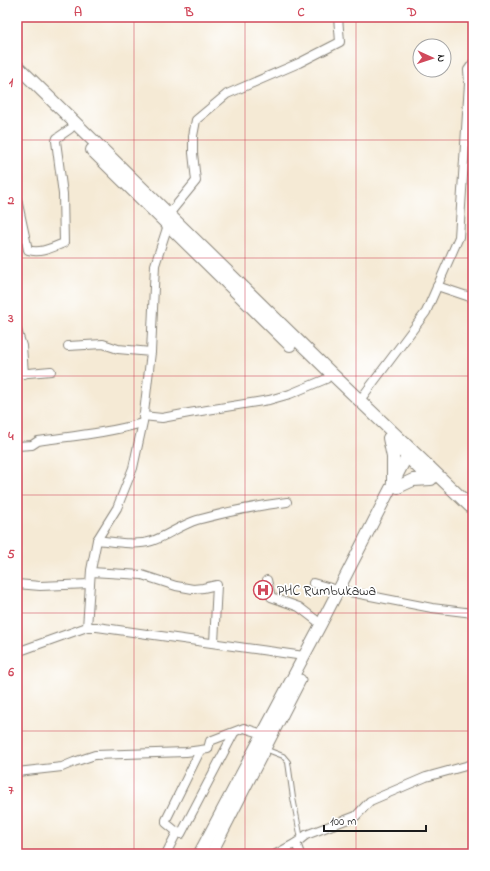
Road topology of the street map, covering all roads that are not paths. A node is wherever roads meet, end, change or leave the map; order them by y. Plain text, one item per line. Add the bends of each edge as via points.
1 (338, 17) edge
2 (473, 63) edge
3 (17, 66) edge
4 (17, 77) edge
5 (70, 129) junction
6 (17, 199) edge
7 (168, 220) junction
8 (437, 286) junction
9 (473, 298) edge
10 (17, 330) edge
11 (68, 346) dead end
12 (150, 352) junction
13 (50, 371) dead end
14 (20, 374) edge
15 (326, 379) junction
16 (360, 400) junction
17 (143, 419) junction
18 (389, 438) junction
19 (17, 446) edge
20 (412, 456) junction
21 (431, 479) junction
22 (395, 486) junction
23 (286, 502) dead end
24 (473, 509) edge
25 (473, 518) edge
26 (97, 540) junction
27 (91, 572) junction
28 (267, 580) dead end
29 (313, 583) dead end
30 (17, 584) edge
31 (90, 584) junction
32 (342, 591) junction
33 (473, 612) edge
34 (321, 624) junction
35 (87, 627) junction
36 (214, 643) junction
37 (17, 652) edge
38 (304, 656) junction
39 (234, 733) junction
40 (263, 734) junction
41 (265, 749) junction
42 (200, 751) junction
43 (473, 764) edge
44 (17, 772) edge
45 (178, 832) junction
46 (299, 841) junction
47 (166, 854) edge
48 (199, 854) edge
49 (211, 854) edge
50 (276, 854) edge
51 (300, 854) edge

1 - 7 street via 340,42 227,94 196,120 193,153 196,181
2 - 8 street via 468,70 459,237
3 - 7 main road
4 - 5 main road
5 - 6 street via 56,141 63,194 64,242 48,250 28,250
5 - 7 main road
7 - 12 street via 155,264
7 - 15 main road
7 - 16 main road
8 - 9 street
8 - 16 street via 426,312
10 - 14 street via 22,346
11 - 12 street via 103,344 118,349
12 - 17 street
13 - 14 street
15 - 17 street via 269,400
15 - 18 main road
16 - 20 main road
17 - 19 street via 125,428
17 - 26 street via 133,468 117,508
18 - 20 main road
18 - 22 main road
20 - 21 main road
20 - 22 main road
20 - 24 main road
21 - 22 main road via 413,480
21 - 25 main road
22 - 32 main road
23 - 26 street via 260,505 195,521 143,543
26 - 27 street
27 - 31 street
27 - 36 street via 142,575 189,588 217,585
28 - 34 street via 271,597 299,607
29 - 32 street
30 - 31 street
31 - 35 street
32 - 33 street via 432,608
32 - 34 main road
32 - 41 main road
34 - 38 main road
35 - 36 street
35 - 37 street
36 - 38 street
38 - 40 main road
39 - 40 street via 244,728
39 - 42 street via 210,741 208,749
39 - 45 street via 181,834
40 - 48 main road
41 - 46 lane via 283,756 288,762
41 - 49 main road
42 - 44 street via 95,755 62,768
42 - 45 street via 166,820 166,823
43 - 46 street via 433,775 397,789 370,801 356,816 306,835
45 - 47 street
46 - 50 street
46 - 51 street

